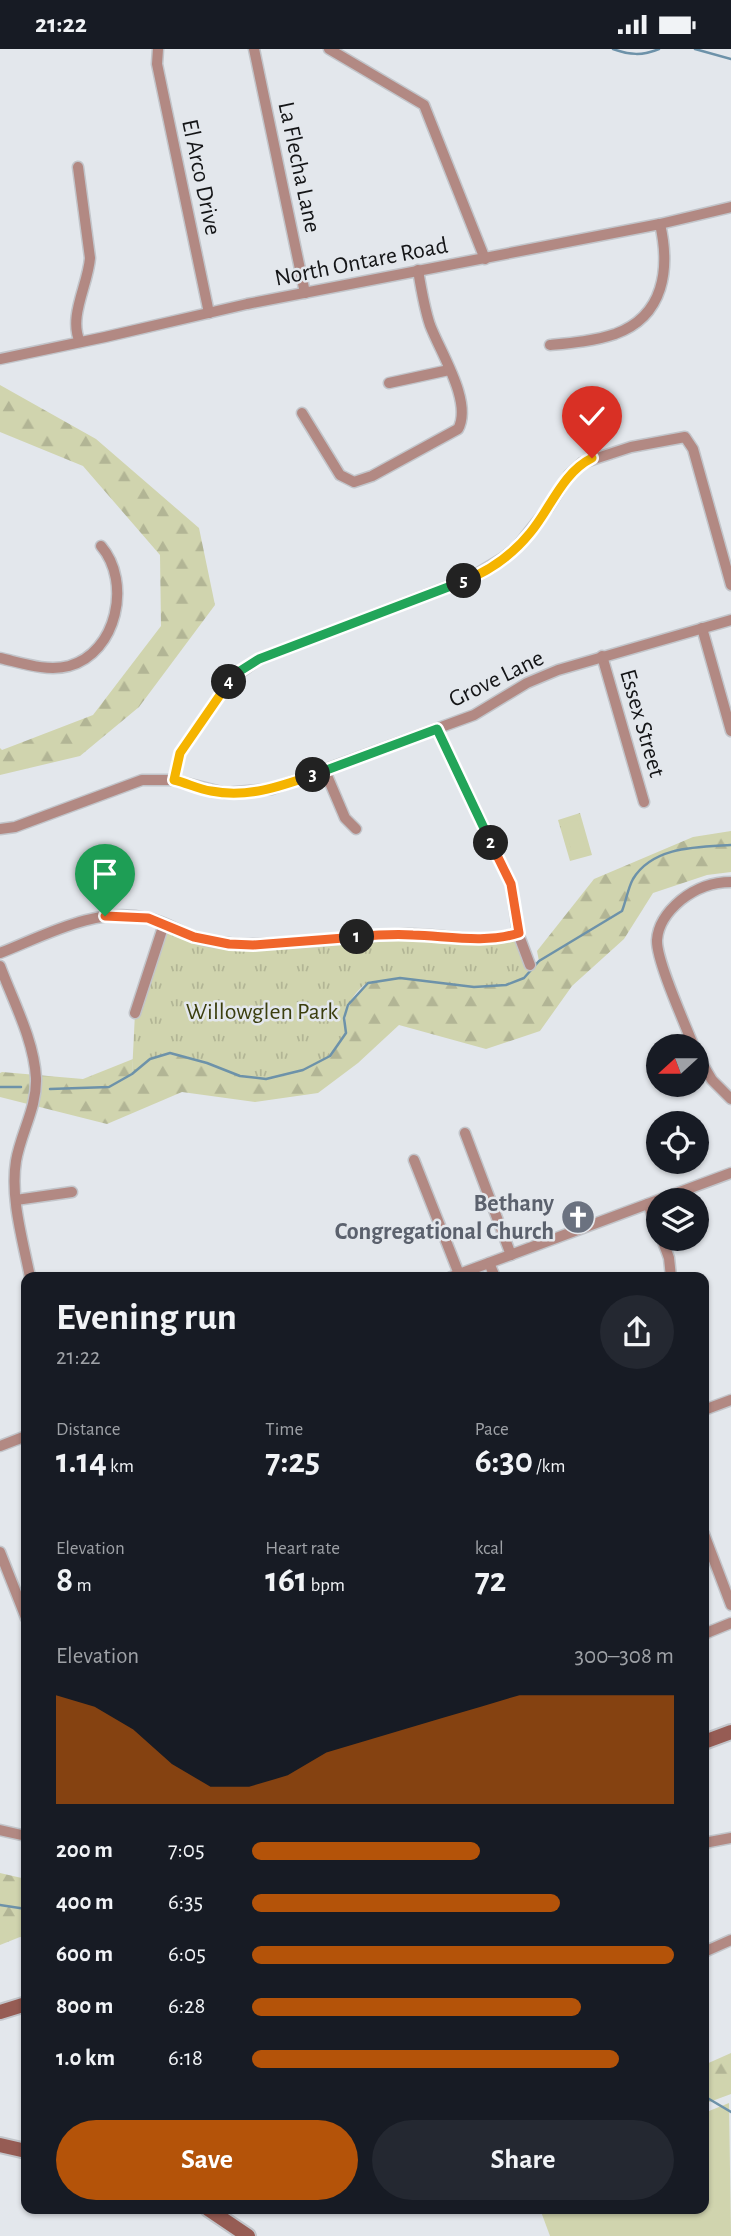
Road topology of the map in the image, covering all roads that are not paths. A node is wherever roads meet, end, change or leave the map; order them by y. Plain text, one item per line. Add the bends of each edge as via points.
1 (158, 49) edge
2 (254, 49) edge
3 (329, 49) edge
4 (78, 167) dead end
5 (731, 207) edge
6 (660, 224) junction
7 (485, 259) junction
8 (418, 270) junction
9 (304, 293) junction
10 (209, 313) junction
11 (80, 342) junction
12 (550, 345) dead end
13 (0, 359) edge
14 (449, 370) junction
15 (389, 383) dead end
16 (302, 413) dead end
17 (101, 546) dead end
18 (731, 585) edge
19 (731, 620) edge
20 (702, 628) junction
21 (602, 656) junction
22 (0, 658) edge
23 (437, 729) junction
24 (731, 731) edge
25 (325, 771) junction
26 (174, 780) junction
27 (644, 802) dead end
28 (0, 829) edge
29 (356, 829) dead end
30 (731, 882) edge
31 (164, 924) junction
32 (519, 933) junction
33 (0, 953) edge
34 (530, 965) dead end
35 (0, 966) edge
36 (135, 1013) dead end
37 (689, 1034) edge
38 (709, 1075) edge
39 (731, 1099) edge
40 (465, 1133) dead end
41 (414, 1160) dead end
42 (731, 1173) edge
43 (691, 1188) edge
44 (72, 1192) dead end
45 (16, 1200) junction
46 (646, 1205) edge
47 (666, 1251) edge
48 (512, 1255) junction
49 (489, 1263) junction
50 (29, 1272) edge
51 (454, 1272) edge
52 (465, 1272) edge
53 (493, 1272) edge
54 (670, 1272) edge
55 (731, 1400) edge
56 (709, 1408) edge
57 (21, 1438) edge
58 (0, 1446) edge
59 (709, 1547) edge
60 (0, 1552) edge
61 (21, 1605) edge
62 (731, 1605) edge
63 (731, 1623) edge
64 (709, 1632) edge
65 (731, 1732) edge
66 (709, 1740) edge
67 (0, 1830) edge
68 (21, 1835) edge
69 (731, 1838) edge
70 (709, 1842) edge
71 (731, 1940) edge
72 (709, 1950) edge
73 (21, 2006) edge
74 (0, 2012) edge
75 (0, 2145) edge
76 (21, 2150) edge
77 (217, 2214) edge
78 (248, 2236) edge

1 - 10 street, El Arco Drive via 157,64
2 - 9 street, La Flecha Lane
3 - 7 street via 424,105
4 - 11 street via 90,258 77,313
5 - 6 street, North Ontare Road
6 - 7 street, North Ontare Road
6 - 12 street via 665,275 645,314 617,333
7 - 8 street, North Ontare Road
8 - 9 street, North Ontare Road
8 - 14 street via 429,322
9 - 10 street, North Ontare Road
10 - 11 street, North Ontare Road
11 - 13 street, North Ontare Road
14 - 15 street
14 - 16 street via 462,409 458,429 359,481 340,475
17 - 22 street via 113,563 118,587 110,626 97,649 76,664 59,668
18 - 26 street via 693,449 685,437 592,458 569,475 530,533 488,569 259,659 240,671 180,753
19 - 20 street, Grove Lane
20 - 21 street, Grove Lane
20 - 24 street
21 - 23 street, Grove Lane via 542,676 488,708
21 - 27 street, Essex Street
23 - 25 street, Grove Lane
23 - 32 street via 511,884
25 - 26 street, Grove Lane via 272,789 239,794
25 - 29 street via 345,818
26 - 28 street, Grove Lane via 134,783
30 - 37 street via 687,895 659,931 659,953
31 - 32 street via 208,941 253,945 384,935 468,939
31 - 33 street via 148,918 105,916
31 - 36 street
32 - 34 street
35 - 45 street via 31,1049 36,1077 34,1103 16,1162
38 - 39 street
40 - 48 street
41 - 51 street
42 - 43 street
44 - 45 street
45 - 50 street
46 - 48 street
47 - 54 street
48 - 49 street
49 - 52 street
49 - 53 street
55 - 56 street
57 - 58 street
59 - 62 street
60 - 61 street
63 - 64 street
65 - 66 main road
67 - 68 street
69 - 70 street
71 - 72 street
73 - 74 main road
75 - 76 main road
77 - 78 main road

